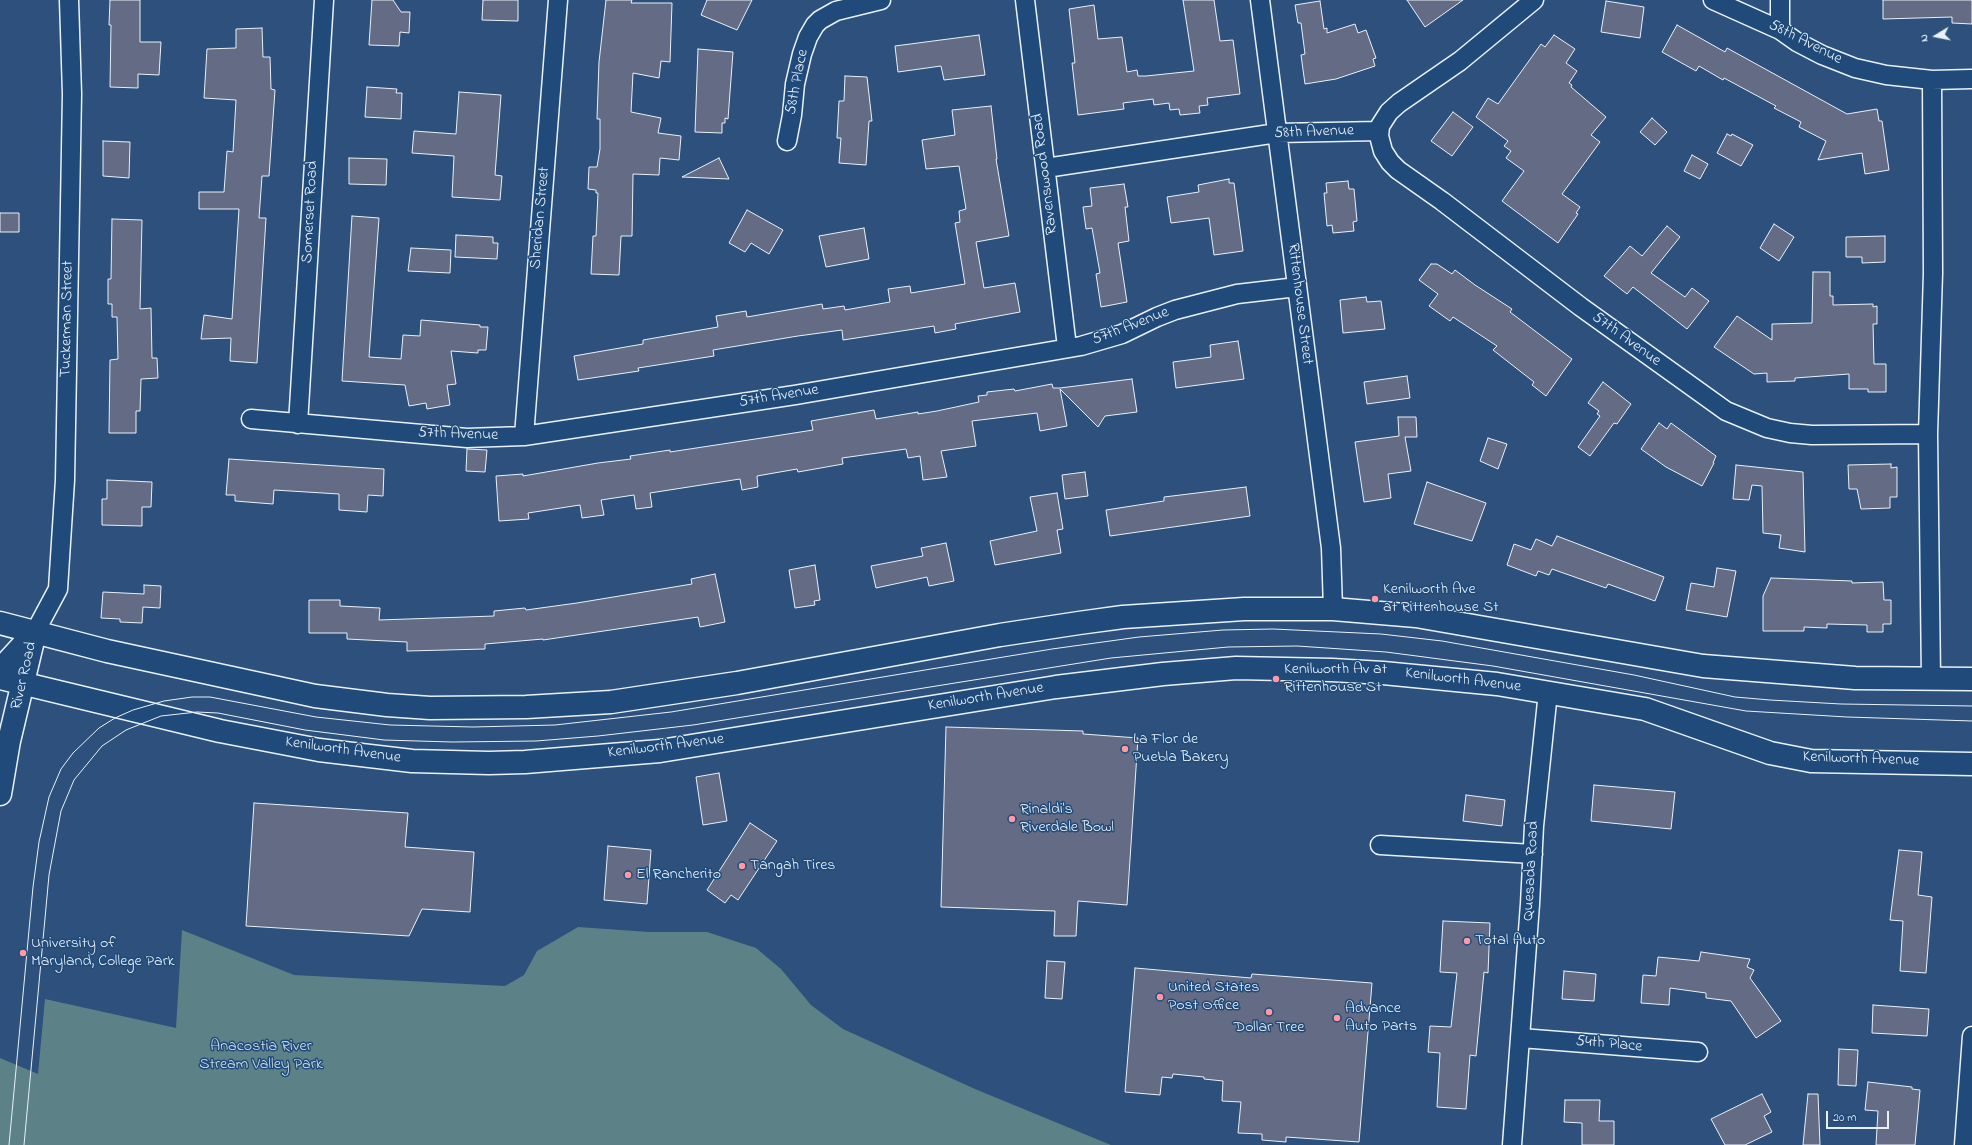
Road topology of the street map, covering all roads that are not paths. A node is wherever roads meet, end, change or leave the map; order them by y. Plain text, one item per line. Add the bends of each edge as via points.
1 (69, 0) edge
2 (324, 0) edge
3 (558, 0) edge
4 (881, 0) edge
5 (1016, 0) edge
6 (1025, 0) edge
7 (1260, 0) edge
8 (1534, 0) edge
9 (1713, 0) edge
10 (1780, 0) edge
11 (1028, 18) junction
12 (1780, 30) junction
13 (1932, 80) junction
14 (1972, 80) edge
15 (1379, 131) junction
16 (1277, 133) junction
17 (786, 141) dead end
18 (1046, 168) junction
19 (1297, 287) junction
20 (1067, 347) junction
21 (251, 419) dead end
22 (298, 424) junction
23 (1928, 434) junction
24 (524, 436) junction
25 (1333, 609) junction
26 (0, 623) edge
27 (35, 632) junction
28 (0, 670) edge
29 (0, 678) edge
30 (1931, 678) junction
31 (1972, 679) edge
32 (24, 683) junction
33 (1548, 692) junction
34 (1972, 764) edge
35 (0, 794) edge
36 (1380, 845) dead end
37 (1533, 854) junction
38 (1972, 1036) edge
39 (1520, 1038) junction
40 (1698, 1052) dead end
41 (1512, 1145) edge
42 (1964, 1145) edge

1 - 27 street, Tuckerman Street via 72,94 65,480 58,589
2 - 22 street, Somerset Road
3 - 24 street, Sheridan Street
4 - 17 street, 58th Place via 836,11 815,25 802,54
5 - 11 street
6 - 11 street, Ravenswood Road
7 - 16 street, Rittenhouse Street
8 - 15 street via 1460,61 1398,103 1383,121
9 - 12 street, 58th Avenue
10 - 12 street
11 - 18 street, Ravenswood Road
12 - 13 street, 58th Avenue via 1822,55 1855,68 1886,75
13 - 14 street, 58th Avenue
13 - 23 street via 1933,273
15 - 16 street, 58th Avenue
15 - 23 street, 57th Avenue via 1385,156 1398,170 1581,308 1726,411 1767,428 1790,433
16 - 18 street, 58th Avenue
16 - 19 street, Rittenhouse Street
18 - 20 street, Ravenswood Road
19 - 20 street, 57th Avenue via 1236,294 1174,310 1122,334 1081,346
19 - 25 street, Rittenhouse Street via 1331,548
20 - 24 street, 57th Avenue via 795,395
21 - 22 street, 57th Avenue
22 - 24 street, 57th Avenue via 467,438
23 - 30 street
25 - 27 main road via 1244,608 1123,617 1000,635 669,694 611,702 526,707 387,705 315,696 107,651
25 - 30 main road via 1416,616 1703,666 1855,678
26 - 27 main road
27 - 28 main road, River Road
27 - 32 main road, River Road
29 - 32 main road, Kenilworth Avenue
30 - 31 main road
32 - 33 main road, Kenilworth Avenue via 220,731 319,750 445,763 525,762 660,751 1056,687 1200,670 1270,668 1383,672
32 - 35 main road, River Road
33 - 34 main road, Kenilworth Avenue via 1645,709 1770,753 1811,761
33 - 37 street, Quesada Road
36 - 37 street
37 - 39 street, Quesada Road
38 - 42 street
39 - 40 street, 54th Place
39 - 41 street, Quesada Road

